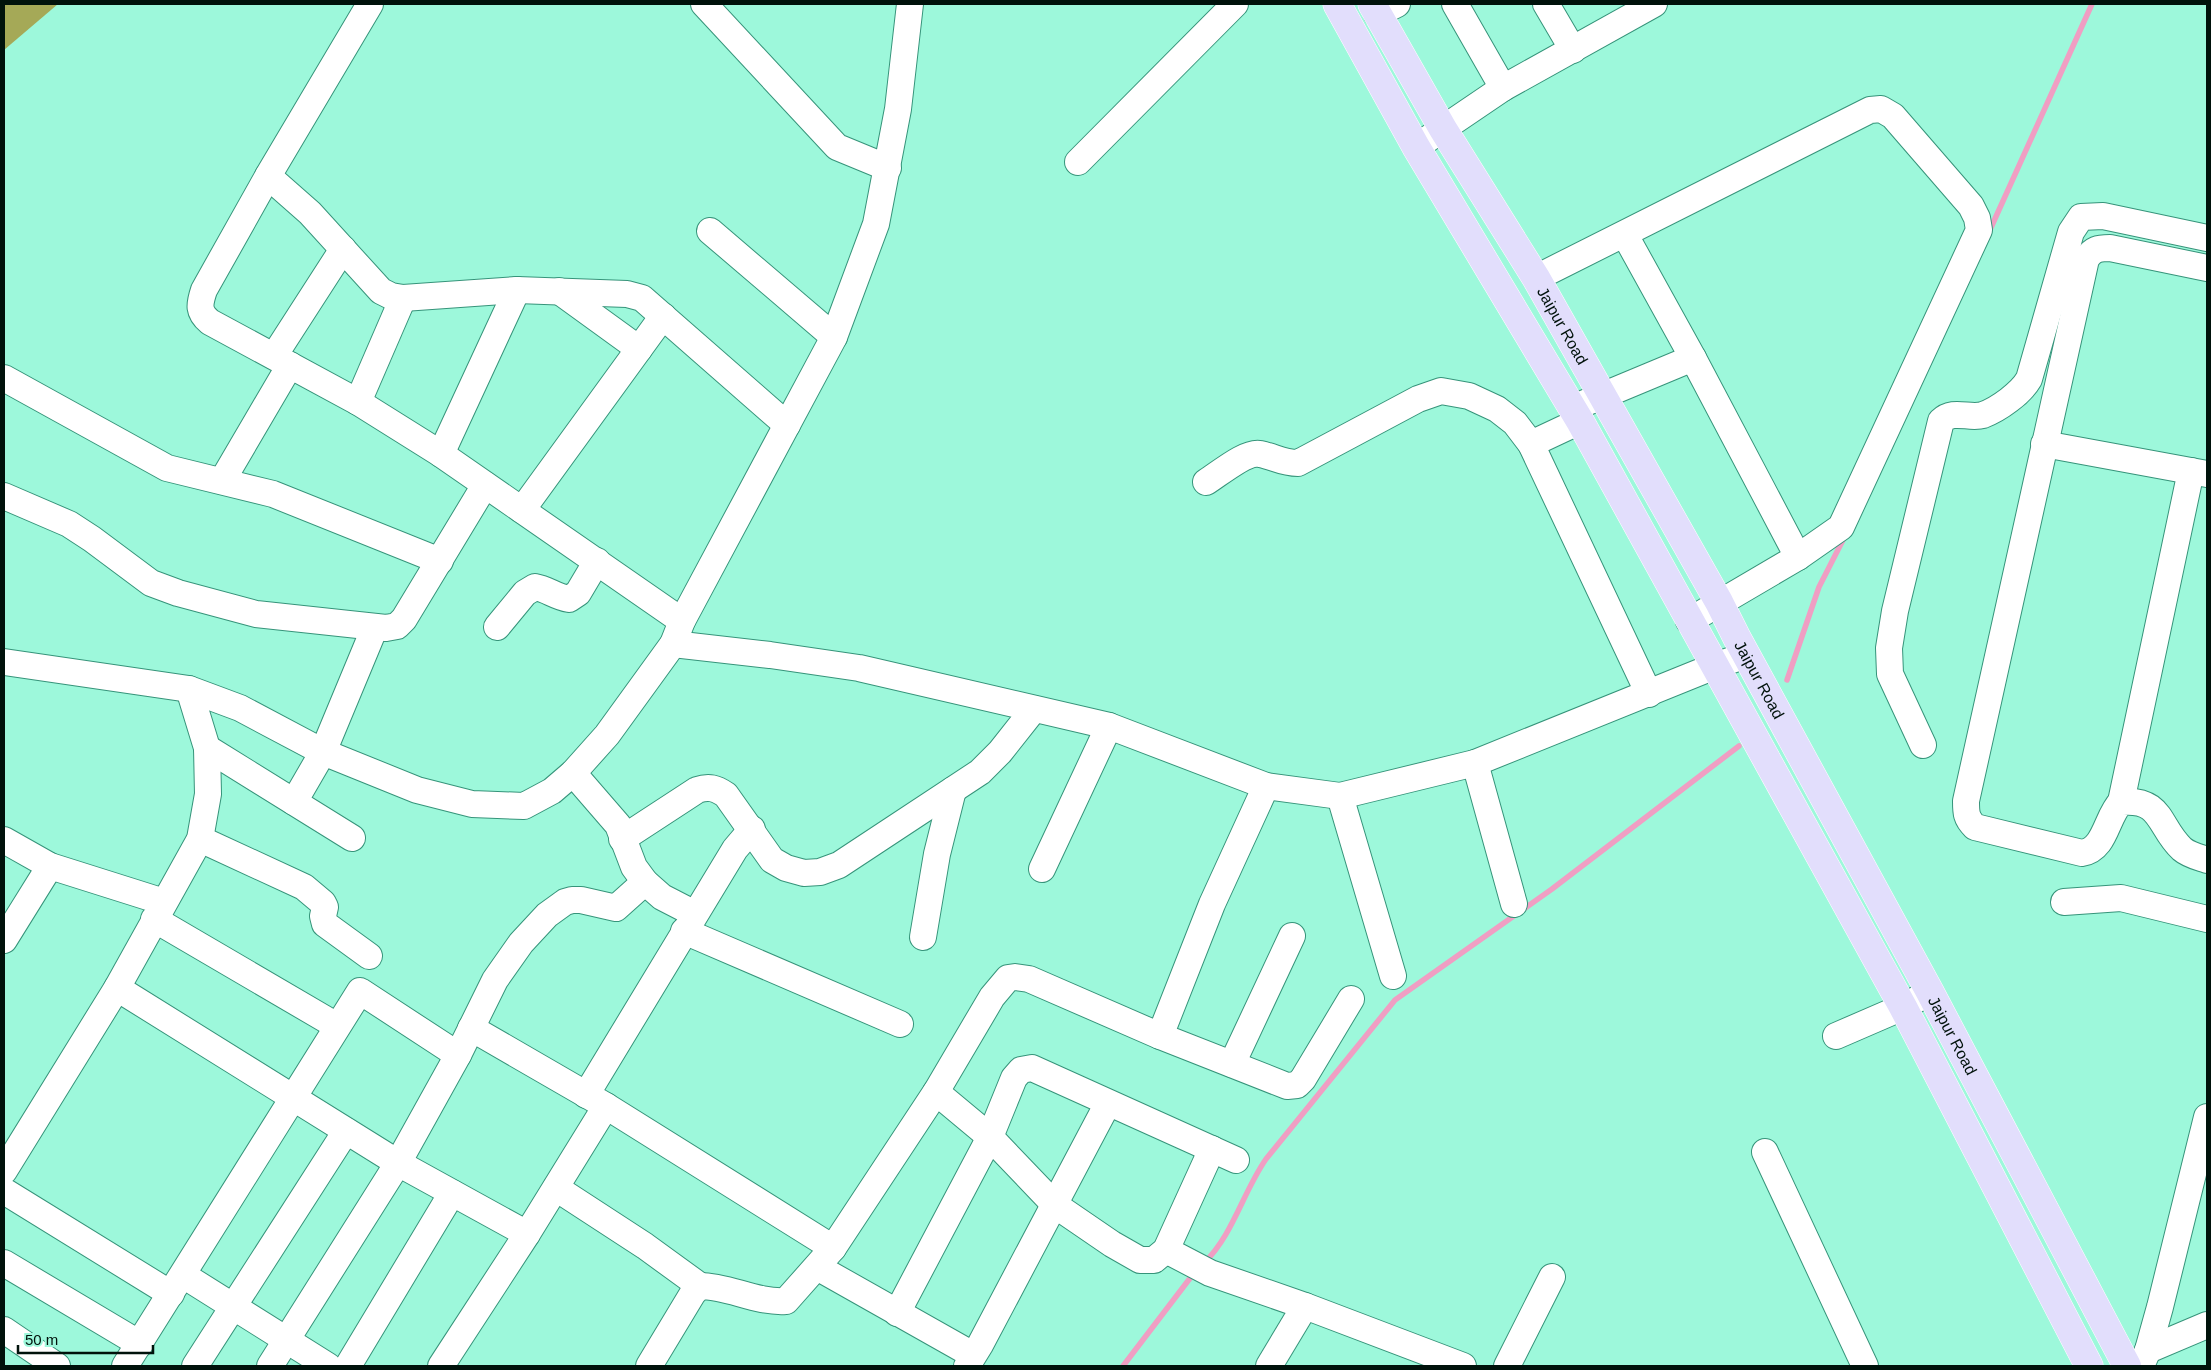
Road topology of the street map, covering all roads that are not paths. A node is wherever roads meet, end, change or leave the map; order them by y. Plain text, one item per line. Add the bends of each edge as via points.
1 (370, 4) edge
2 (704, 4) edge
3 (910, 4) edge
4 (1235, 4) edge
5 (1337, 4) edge
6 (1455, 4) edge
7 (1546, 4) edge
8 (1654, 4) edge
9 (1382, 7) edge
10 (1573, 50) junction
11 (1503, 88) junction
12 (1443, 129) junction
13 (1416, 147) junction
14 (1078, 162) dead end
15 (888, 168) junction
16 (268, 176) junction
17 (710, 231) dead end
18 (1625, 235) junction
19 (2207, 238) edge
20 (343, 249) junction
21 (2207, 268) edge
22 (1536, 278) junction
23 (517, 290) junction
24 (559, 291) junction
25 (403, 298) junction
26 (663, 316) junction
27 (834, 337) junction
28 (639, 349) junction
29 (1693, 358) junction
30 (282, 361) junction
31 (4, 378) edge
32 (1602, 396) junction
33 (358, 402) junction
34 (1577, 414) junction
35 (787, 426) junction
36 (1531, 444) junction
37 (2044, 444) junction
38 (441, 454) junction
39 (2199, 473) edge
40 (222, 481) junction
41 (1206, 482) dead end
42 (485, 484) junction
43 (4, 496) edge
44 (522, 510) junction
45 (1798, 557) junction
46 (440, 561) junction
47 (597, 561) junction
48 (1719, 602) junction
49 (1689, 621) junction
50 (375, 627) junction
51 (497, 627) dead end
52 (677, 632) junction
53 (1746, 655) junction
54 (4, 662) edge
55 (1715, 666) junction
56 (189, 689) junction
57 (1650, 694) junction
58 (1034, 709) junction
59 (1102, 739) junction
60 (1923, 744) dead end
61 (207, 748) junction
62 (323, 752) junction
63 (1475, 763) junction
64 (573, 773) junction
65 (1266, 786) junction
66 (953, 790) junction
67 (1340, 796) junction
68 (294, 802) junction
69 (2121, 802) junction
70 (752, 830) junction
71 (352, 838) dead end
72 (200, 839) junction
73 (622, 839) junction
74 (4, 840) edge
75 (2207, 860) edge
76 (50, 866) junction
77 (1042, 869) dead end
78 (646, 882) junction
79 (2064, 902) dead end
80 (1514, 904) dead end
81 (159, 910) junction
82 (2207, 919) edge
83 (690, 923) junction
84 (1292, 936) dead end
85 (923, 937) dead end
86 (4, 940) edge
87 (369, 956) dead end
88 (1393, 976) dead end
89 (117, 988) junction
90 (1930, 992) junction
91 (1351, 999) dead end
92 (1903, 1007) junction
93 (900, 1024) dead end
94 (337, 1026) junction
95 (471, 1028) junction
96 (1160, 1036) junction
97 (1836, 1036) dead end
98 (458, 1055) junction
99 (1232, 1064) junction
100 (936, 1092) junction
101 (294, 1099) junction
102 (596, 1101) junction
103 (1108, 1103) junction
104 (2207, 1117) edge
105 (346, 1131) junction
106 (990, 1138) junction
107 (1212, 1149) junction
108 (1765, 1152) dead end
109 (1236, 1160) dead end
110 (398, 1163) junction
111 (5, 1166) edge
112 (556, 1188) junction
113 (4, 1191) edge
114 (452, 1193) junction
115 (1055, 1205) junction
116 (527, 1234) junction
117 (825, 1257) junction
118 (1188, 1261) junction
119 (4, 1263) edge
120 (1552, 1277) dead end
121 (177, 1285) junction
122 (700, 1286) junction
123 (1305, 1306) junction
124 (233, 1307) junction
125 (897, 1313) junction
126 (2207, 1325) edge
127 (4, 1330) edge
128 (287, 1341) junction
129 (140, 1344) junction
130 (970, 1361) edge
131 (2139, 1361) edge
132 (57, 1366) edge
133 (125, 1366) edge
134 (195, 1366) edge
135 (270, 1366) edge
136 (328, 1366) edge
137 (348, 1366) edge
138 (441, 1366) edge
139 (649, 1366) edge
140 (1269, 1366) edge
141 (1463, 1366) edge
142 (1507, 1366) edge
143 (1865, 1366) edge
144 (2089, 1366) edge

1 - 16 street
2 - 15 street via 837,147
3 - 15 street
4 - 14 street
5 - 13 main road, Jaipur Road
6 - 11 street
7 - 10 street
8 - 10 street
9 - 12 main road, Jaipur Road
10 - 11 street
11 - 12 street
12 - 13 street
12 - 22 main road, Jaipur Road
13 - 34 main road, Jaipur Road
15 - 27 street via 876,224
16 - 20 street via 310,213
16 - 30 street via 199,304 202,316 210,322
17 - 27 street
18 - 22 street
18 - 29 street
18 - 45 street via 1870,110 1881,109 1893,116 1977,218 1979,230 1848,516 1841,527
19 - 60 street via 2103,216 2081,217 2069,237 2030,379 2024,388 1982,415 1955,414 1941,420 1895,610 1888,661 1890,674
20 - 25 street via 382,290
20 - 30 street
21 - 37 street via 2110,248 2092,251 2082,270
22 - 32 main road, Jaipur Road
23 - 24 street
23 - 25 street
23 - 38 street
24 - 26 street via 627,294 642,298
24 - 28 street
25 - 33 street
26 - 28 street
26 - 35 street
27 - 35 street
28 - 44 street
29 - 32 street
29 - 45 street
30 - 33 street
30 - 40 street
31 - 40 street via 167,468
32 - 34 street
32 - 48 main road, Jaipur Road
33 - 38 street
34 - 36 street
34 - 49 main road, Jaipur Road
35 - 52 street
36 - 41 street via 1515,423 1497,409 1469,396 1441,391 1418,399 1298,463 1286,463 1259,454 1249,455
36 - 57 street
37 - 39 street
37 - 69 street via 1966,813 1975,827 2082,852 2091,851 2098,845
38 - 42 street
39 - 69 street
40 - 46 street via 273,494
42 - 44 street
42 - 46 street
43 - 50 street via 69,524 151,583 178,593 256,614
44 - 47 street
45 - 48 street
46 - 50 street via 397,626
47 - 51 street via 578,592 569,598 535,587
47 - 52 street
48 - 49 street
48 - 53 main road, Jaipur Road
49 - 55 main road, Jaipur Road
50 - 62 street
52 - 58 street via 770,654 859,668
52 - 64 street via 607,735
53 - 55 street
53 - 90 main road, Jaipur Road
54 - 56 street
55 - 57 street
55 - 92 main road, Jaipur Road
56 - 61 street
56 - 62 street via 240,708
57 - 63 street
58 - 59 street
58 - 66 street via 980,772
59 - 65 street
59 - 77 street
61 - 68 street
61 - 72 street via 208,794
62 - 64 street via 417,790 472,804 524,806 552,792
62 - 68 street
63 - 67 street
63 - 80 street
64 - 73 street via 618,824
65 - 67 street
65 - 96 street via 1212,904
66 - 70 street via 839,865 820,872 804,873 772,860
66 - 85 street via 937,854
67 - 88 street
68 - 71 street
69 - 75 street via 2150,806 2180,847
70 - 73 street via 726,795 707,787 697,790
70 - 83 street via 735,849
72 - 81 street
72 - 87 street via 304,887 323,902 326,924
73 - 78 street via 634,867
74 - 76 street
76 - 81 street
76 - 86 street
78 - 83 street
78 - 95 street via 616,908 572,900 556,907 521,943 495,980
79 - 82 street via 2121,898
81 - 89 street
81 - 94 street
83 - 93 street
83 - 102 street
84 - 99 street
89 - 101 street
89 - 111 street
90 - 92 street
90 - 131 main road, Jaipur Road
91 - 99 street via 1316,1060 1297,1085 1287,1086
92 - 97 street
92 - 144 main road, Jaipur Road
94 - 98 street via 360,991
94 - 101 street
95 - 98 street
95 - 102 street
96 - 99 street
96 - 100 street via 1029,979 1008,978 992,997
98 - 110 street
100 - 106 street
100 - 117 street
101 - 105 street
101 - 121 street
102 - 112 street
102 - 117 street
103 - 106 street via 1032,1068 1021,1070 1014,1078
103 - 107 street
103 - 115 street
104 - 131 street
105 - 110 street
105 - 124 street
106 - 115 street
106 - 125 street
107 - 109 street
107 - 118 street
108 - 143 street
110 - 114 street
110 - 128 street
112 - 116 street
112 - 122 street
113 - 121 street
114 - 116 street
114 - 137 street
115 - 118 street via 1140,1260
115 - 130 street
116 - 138 street
117 - 122 street via 786,1301 773,1302
117 - 125 street
118 - 123 street
119 - 129 street
120 - 142 street
121 - 124 street
121 - 129 street
122 - 139 street
123 - 140 street
123 - 141 street
124 - 128 street
124 - 134 street
125 - 130 street
126 - 131 street
127 - 132 street
128 - 135 street
128 - 136 street
129 - 133 street

